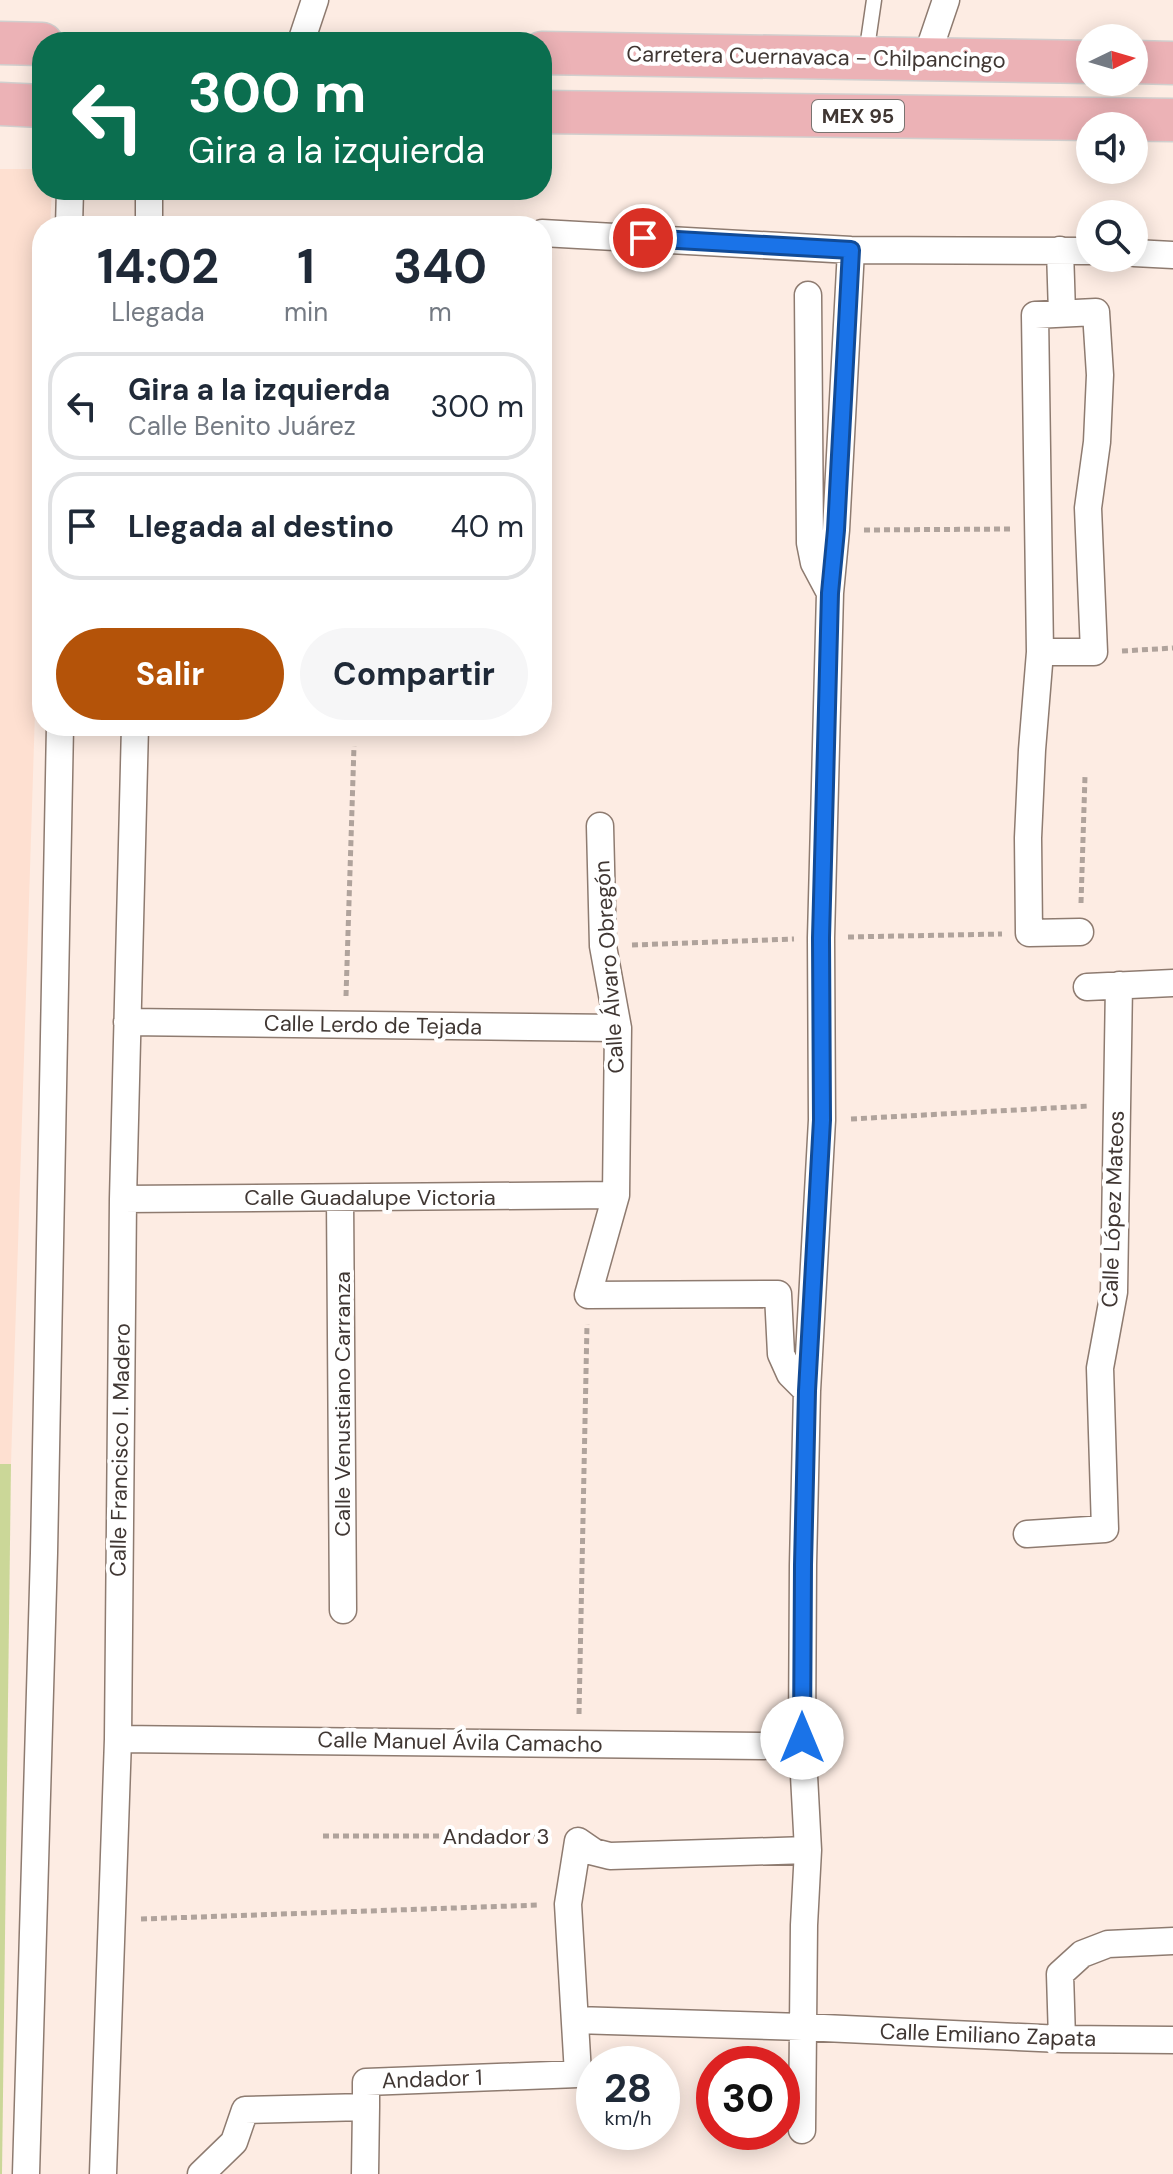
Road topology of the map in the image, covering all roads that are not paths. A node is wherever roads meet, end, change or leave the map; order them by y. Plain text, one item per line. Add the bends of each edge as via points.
1 (315, 0) edge
2 (874, 0) edge
3 (946, 0) edge
4 (304, 32) edge
5 (0, 43) edge
6 (32, 44) edge
7 (552, 53) edge
8 (865, 58) junction
9 (926, 59) junction
10 (1076, 62) edge
11 (1148, 62) edge
12 (1173, 63) edge
13 (0, 104) edge
14 (32, 106) edge
15 (552, 112) edge
16 (1173, 120) edge
17 (552, 234) edge
18 (851, 250) junction
19 (1060, 250) junction
20 (1076, 251) edge
21 (1148, 254) edge
22 (1173, 255) edge
23 (808, 295) dead end
24 (1062, 313) junction
25 (830, 593) junction
26 (1040, 652) junction
27 (60, 736) edge
28 (135, 736) edge
29 (600, 826) dead end
30 (1080, 932) road end
31 (1173, 983) edge
32 (1119, 985) junction
33 (1087, 987) dead end
34 (127, 1022) junction
35 (618, 1028) junction
36 (616, 1195) junction
37 (340, 1198) junction
38 (123, 1199) junction
39 (807, 1391) junction
40 (1027, 1534) dead end
41 (343, 1610) dead end
42 (802, 1738) junction
43 (118, 1739) junction
44 (808, 1850) junction
45 (1173, 1941) edge
46 (575, 2020) junction
47 (802, 2027) junction
48 (1062, 2039) junction
49 (1173, 2040) edge
50 (366, 2107) junction
51 (802, 2130) dead end
52 (26, 2174) edge
53 (103, 2174) edge
54 (201, 2174) edge
55 (365, 2174) edge

1 - 4 street
2 - 8 lane
3 - 9 street
5 - 6 main road
7 - 8 main road, Carretera Cuernavaca - Chilpancingo
8 - 9 main road, Carretera Cuernavaca - Chilpancingo
9 - 10 main road, Carretera Cuernavaca - Chilpancingo
11 - 12 main road
13 - 14 main road
15 - 16 main road, MEX 95
17 - 18 street
18 - 19 street
18 - 25 street
19 - 20 street
19 - 24 street
21 - 22 street
23 - 25 street via 810,543
24 - 26 street via 1035,315
24 - 26 street via 1096,312 1100,375 1088,508 1094,652
25 - 39 street via 822,1120
26 - 30 street via 1028,838 1029,933
27 - 52 street
28 - 34 street, Calle Francisco I. Madero
29 - 35 street, Calle Álvaro Obregón via 603,946
31 - 32 street
32 - 33 street
32 - 40 street, Calle López Mateos via 1114,1292 1100,1368 1105,1529
34 - 35 street, Calle Lerdo de Tejada
34 - 38 street, Calle Francisco I. Madero
35 - 36 street, Calle Álvaro Obregón
36 - 37 street, Calle Guadalupe Victoria
36 - 39 street, Calle Álvaro Obregón via 588,1295 778,1294 781,1354 790,1374
37 - 38 street, Calle Guadalupe Victoria
37 - 41 street, Calle Venustiano Carranza
38 - 43 street, Calle Francisco I. Madero
39 - 42 street
42 - 43 street, Calle Manuel Ávila Camacho via 763,1746
42 - 44 street
43 - 53 street, Calle Francisco I. Madero
44 - 46 street, Andador 3 via 610,1856 578,1841 568,1904
44 - 47 street
45 - 48 street via 1108,1944 1082,1954 1060,1974
46 - 47 street
46 - 50 street, Andador 1 via 578,2074 366,2082
47 - 48 street, Calle Emiliano Zapata
47 - 51 street
48 - 49 street, Calle Emiliano Zapata
50 - 54 street, Andador 1 via 245,2110 234,2142
50 - 55 street

